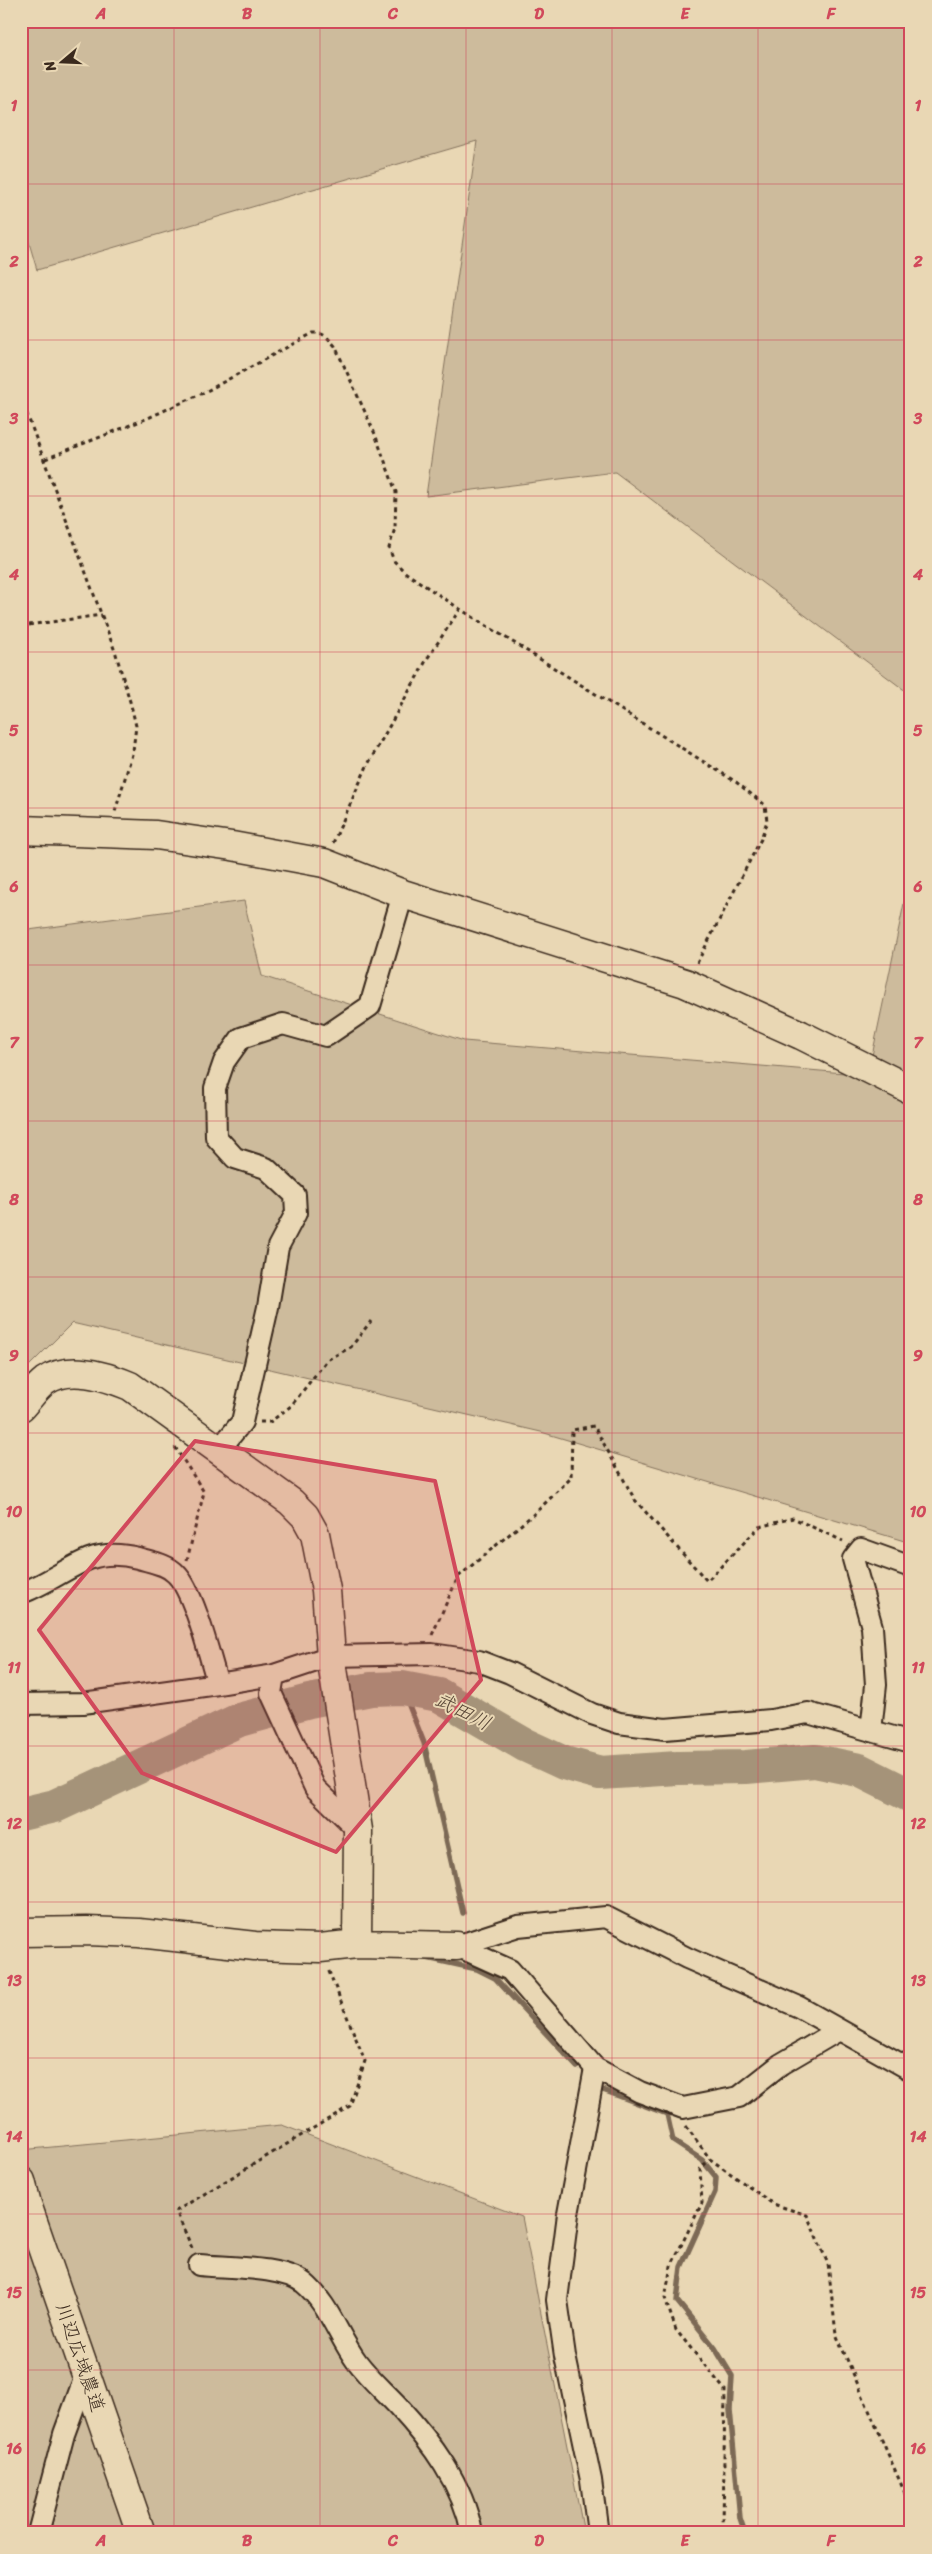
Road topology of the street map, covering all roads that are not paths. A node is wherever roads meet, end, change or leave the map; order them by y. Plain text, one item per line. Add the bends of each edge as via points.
1 (21, 830) edge
2 (403, 894) junction
3 (911, 1090) edge
4 (21, 1407) edge
5 (218, 1451) junction
6 (911, 1567) edge
7 (21, 1593) edge
8 (333, 1664) junction
9 (218, 1684) junction
10 (273, 1684) junction
11 (21, 1704) edge
12 (871, 1731) junction
13 (911, 1742) edge
14 (358, 1830) junction
15 (21, 1932) edge
16 (357, 1944) junction
17 (457, 1946) junction
18 (840, 2030) junction
19 (595, 2068) junction
20 (911, 2070) edge
21 (21, 2182) edge
22 (200, 2265) road end
23 (86, 2374) junction
24 (38, 2533) edge
25 (141, 2533) edge
26 (472, 2533) edge
27 (598, 2533) edge

1 - 2 street via 156,835 223,844 324,863
2 - 3 street via 685,983 801,1035
2 - 5 street via 370,1006 326,1036 283,1024 241,1038 224,1062 215,1088 216,1137 235,1158 266,1168 295,1195 296,1213 278,1246 242,1422
4 - 5 street via 46,1380 58,1375 73,1373 108,1377 130,1386
5 - 8 street via 291,1502 312,1528 326,1590
6 - 12 street via 861,1549 853,1559 872,1627 876,1685
7 - 9 street via 79,1564 103,1556 117,1554 166,1567 179,1576 186,1587
8 - 10 street
8 - 12 street via 424,1654 451,1655 479,1661 592,1714 619,1723 665,1729 770,1720 808,1713
8 - 14 street
9 - 10 street
9 - 11 street via 83,1703
10 - 14 street via 291,1736 315,1788
12 - 13 street
14 - 16 street
15 - 16 street via 87,1930 139,1933 255,1946 320,1948
16 - 17 street
17 - 18 street via 518,1926 606,1917 687,1958 800,2007
17 - 19 street via 510,1970
18 - 19 street via 780,2064 739,2097 683,2108 640,2092
18 - 20 street
19 - 27 street via 568,2214 557,2300 565,2356 592,2480
21 - 23 street, 川辺広域農道
22 - 26 street via 277,2273 303,2283 324,2305 365,2373 398,2406 432,2448 454,2482 470,2518
23 - 24 street via 64,2434
23 - 25 street, 川辺広域農道

